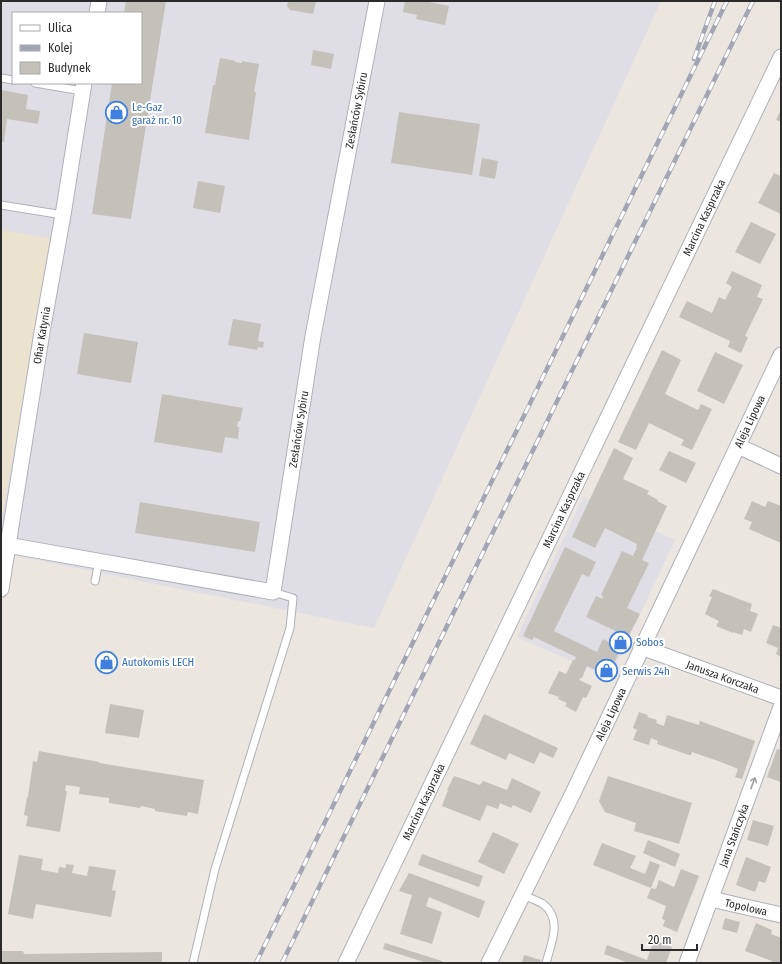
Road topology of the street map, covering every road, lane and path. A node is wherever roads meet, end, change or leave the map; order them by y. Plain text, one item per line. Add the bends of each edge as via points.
1 (99, 1) edge
2 (377, 1) edge
3 (97, 12) edge
4 (781, 56) edge
5 (1, 78) edge
6 (12, 80) edge
7 (47, 84) edge
8 (83, 87) edge
9 (1, 205) edge
10 (63, 215) junction
11 (781, 355) edge
12 (738, 446) junction
13 (781, 466) edge
14 (7, 545) junction
15 (99, 561) junction
16 (95, 582) dead end
17 (1, 588) edge
18 (273, 592) junction
19 (641, 647) junction
20 (781, 698) edge
21 (781, 707) edge
22 (523, 895) junction
23 (711, 899) junction
24 (781, 915) edge
25 (193, 963) edge
26 (346, 963) edge
27 (489, 963) edge
28 (546, 963) edge
29 (687, 963) edge

1 - 3 street
2 - 18 street, Zesłańców Sybiru via 313,336
4 - 26 street, Marcina Kasprzaka
5 - 6 lane
7 - 8 lane
8 - 10 street, Ofiar Katynia
9 - 10 lane
10 - 14 street, Ofiar Katynia
11 - 12 street, Aleja Lipowa
12 - 13 street
12 - 19 street, Aleja Lipowa
14 - 15 street
14 - 17 street, Ofiar Katynia
15 - 16 lane
15 - 18 street
18 - 25 lane via 293,598 290,628 215,869
19 - 20 street, Janusza Korczaka
19 - 22 street, Aleja Lipowa
23 -> 21 street, Jana Stańczyka
22 - 27 street, Aleja Lipowa
22 - 28 lane via 544,906 553,918 554,933
23 - 24 street, Topolowa
23 - 29 street, Jana Stańczyka

